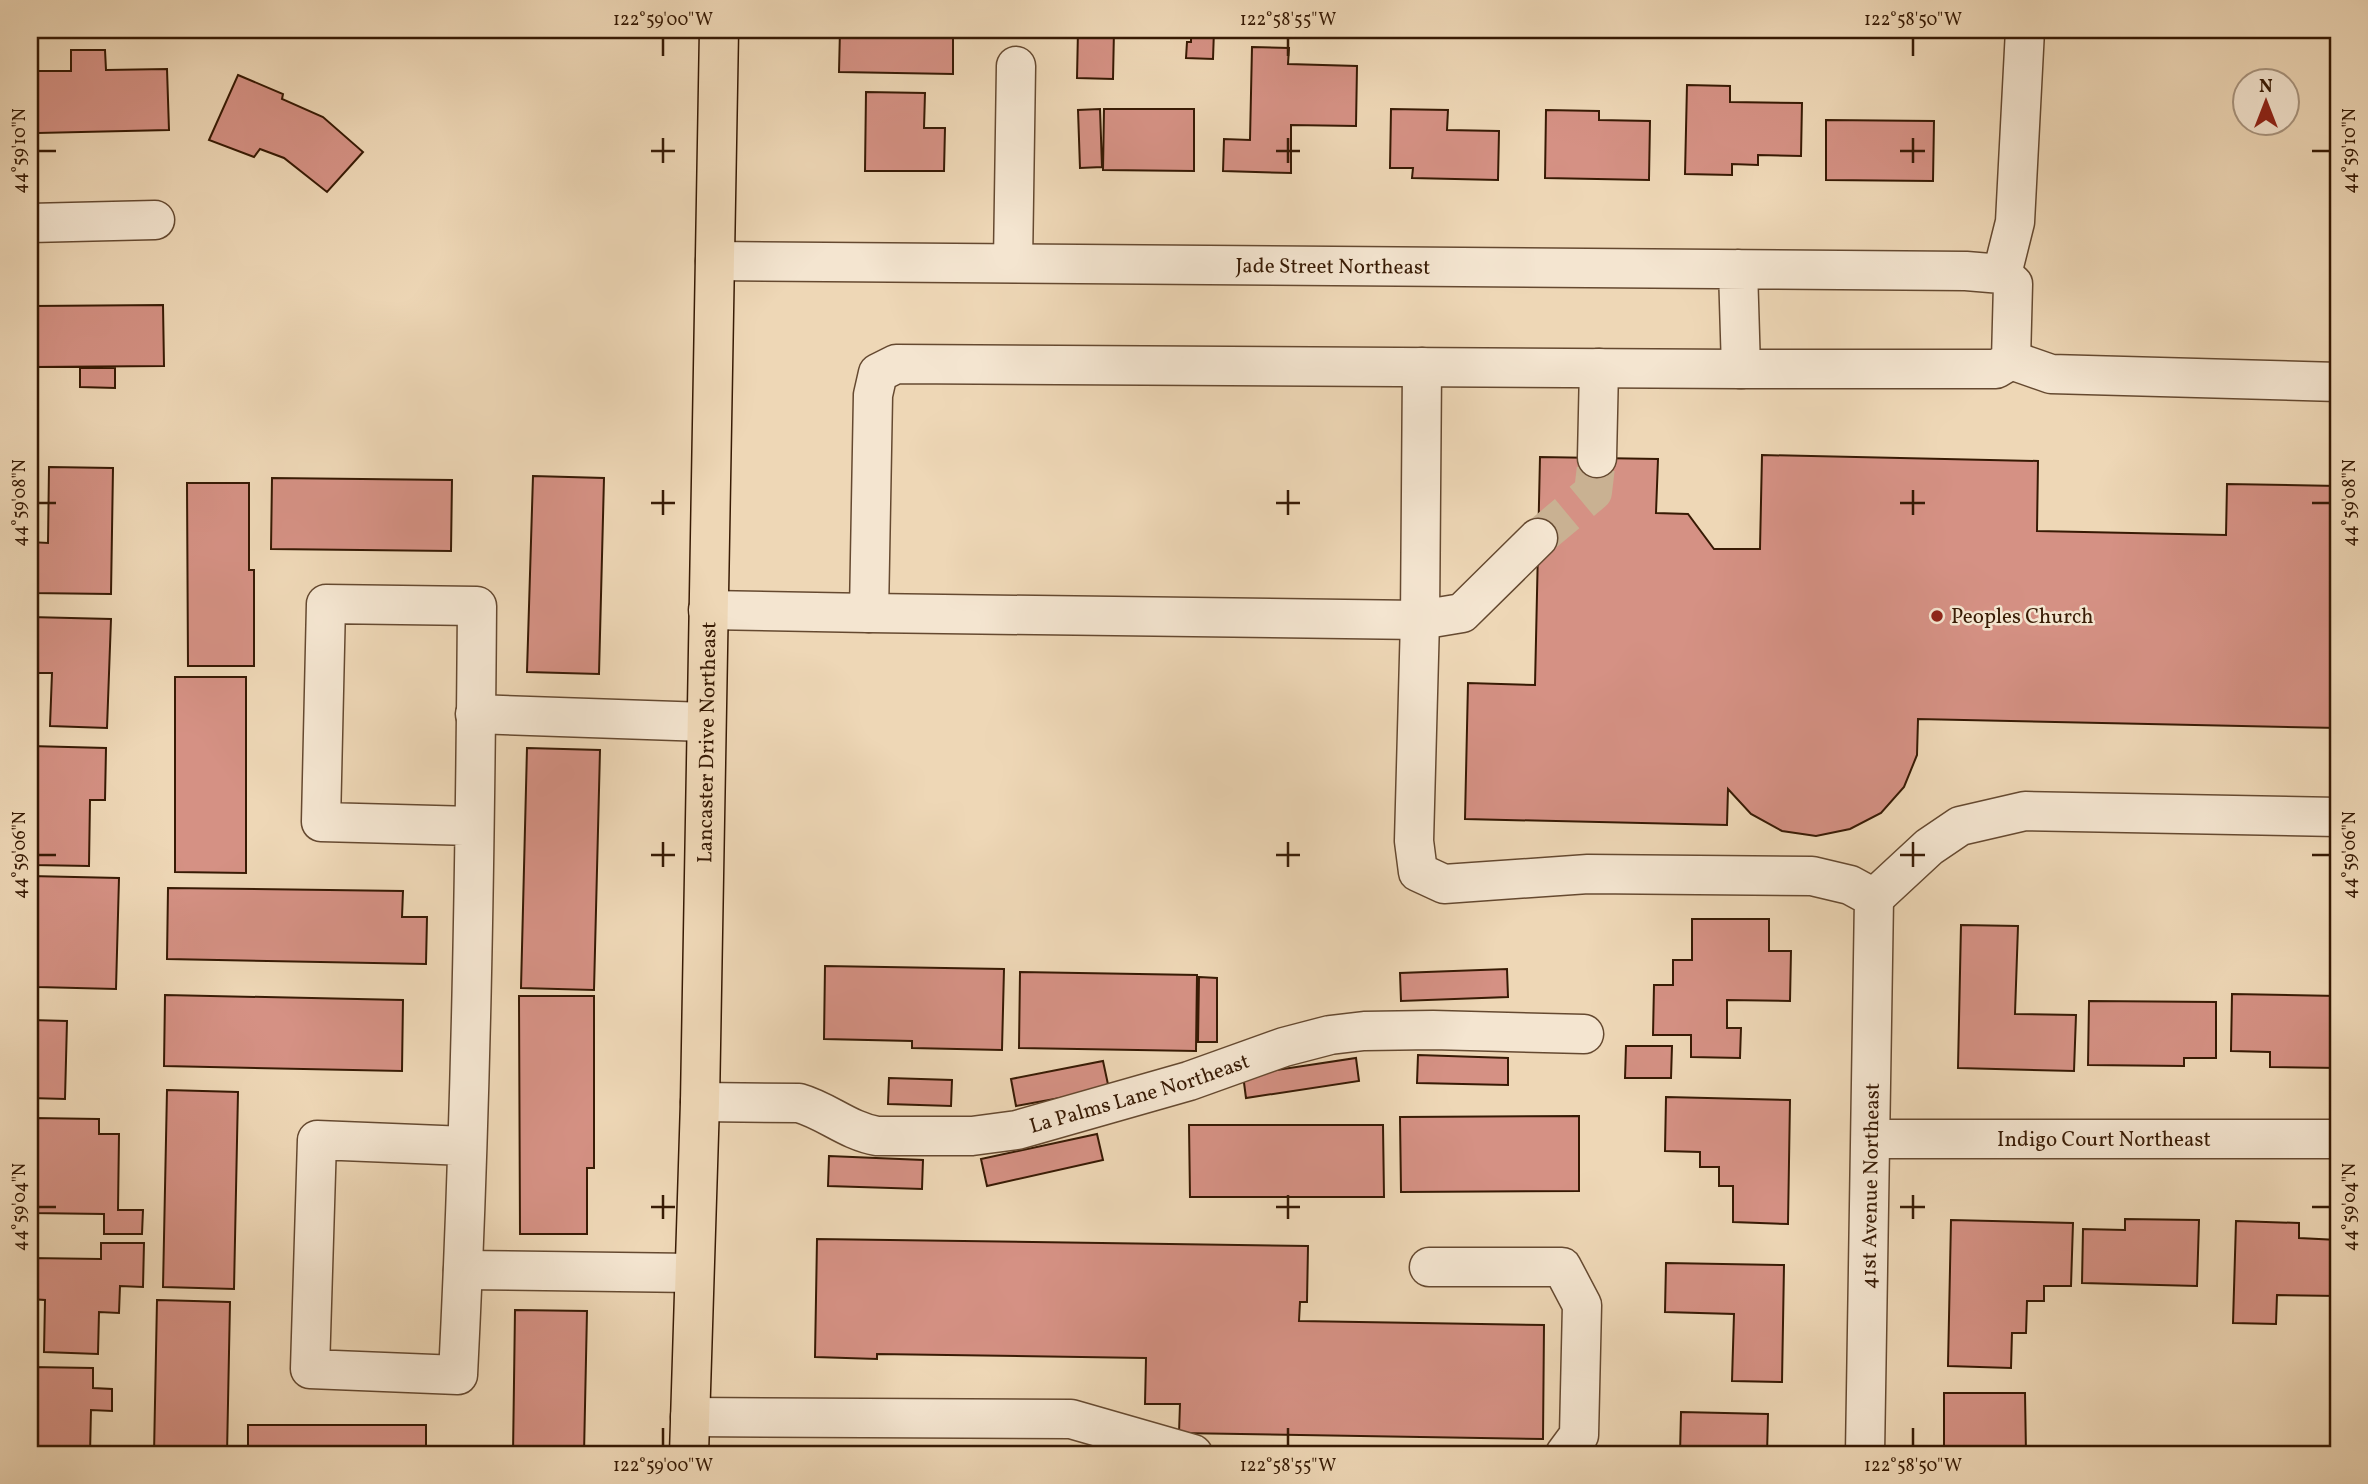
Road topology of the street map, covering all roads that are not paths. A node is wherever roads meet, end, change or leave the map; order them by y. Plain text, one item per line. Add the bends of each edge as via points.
1 (719, 30) edge
2 (2025, 30) edge
3 (1016, 66) dead end
4 (155, 220) dead end
5 (30, 223) edge
6 (715, 261) junction
7 (1013, 263) junction
8 (1738, 269) junction
9 (2002, 274) junction
10 (2011, 360) junction
11 (1422, 367) junction
12 (1599, 368) junction
13 (1741, 369) junction
14 (2338, 382) edge
15 (1597, 458) tunnel mouth
16 (1538, 538) tunnel mouth
17 (708, 610) junction
18 (869, 613) junction
19 (1420, 620) junction
20 (475, 714) junction
21 (706, 722) junction
22 (2338, 817) edge
23 (473, 826) junction
24 (1874, 908) junction
25 (1584, 1034) dead end
26 (700, 1102) junction
27 (1871, 1139) junction
28 (2338, 1139) edge
29 (466, 1146) junction
30 (1429, 1267) dead end
31 (463, 1270) junction
32 (693, 1273) junction
33 (690, 1417) junction
34 (689, 1454) edge
35 (1193, 1454) edge
36 (1565, 1454) edge
37 (1865, 1454) edge

1 - 6 main road, Lancaster Drive Northeast
2 - 9 street via 2015,222
3 - 7 street
4 - 5 street
6 - 7 street, Jade Street Northeast
6 - 17 main road, Lancaster Drive Northeast
7 - 8 street, Jade Street Northeast
8 - 9 street, Jade Street Northeast
8 - 13 street
9 - 10 street via 2013,284
10 - 13 street via 1996,369
10 - 14 street via 2051,374
11 - 12 street
11 - 18 street via 896,364 878,373 873,395
11 - 19 street
12 - 13 street
12 - 15 street
16 - 19 street via 1462,613
17 - 18 street
17 - 21 main road, Lancaster Drive Northeast
18 - 19 street
19 - 24 street via 1414,841 1418,872 1444,884 1588,874 1812,876 1850,884
20 - 21 street
20 - 23 street
20 - 23 street via 477,606 326,604 321,822
21 - 26 main road, Lancaster Drive Northeast
22 - 24 street via 2025,811 1960,826 1929,847
23 - 29 street
24 - 27 street, 41st Avenue Northeast
25 - 26 street, La Palms Lane Northeast via 1433,1030 1330,1035 1017,1130 972,1136 877,1136 863,1134 799,1103
26 - 32 main road, Lancaster Drive Northeast
27 - 28 street, Indigo Court Northeast
27 - 37 street, 41st Avenue Northeast
29 - 31 street
29 - 31 street via 317,1140 310,1369 458,1375
30 - 36 street via 1562,1267 1582,1305 1579,1435
31 - 32 street
32 - 33 main road, Lancaster Drive Northeast
33 - 34 main road, Lancaster Drive Northeast
33 - 35 street via 1071,1419

